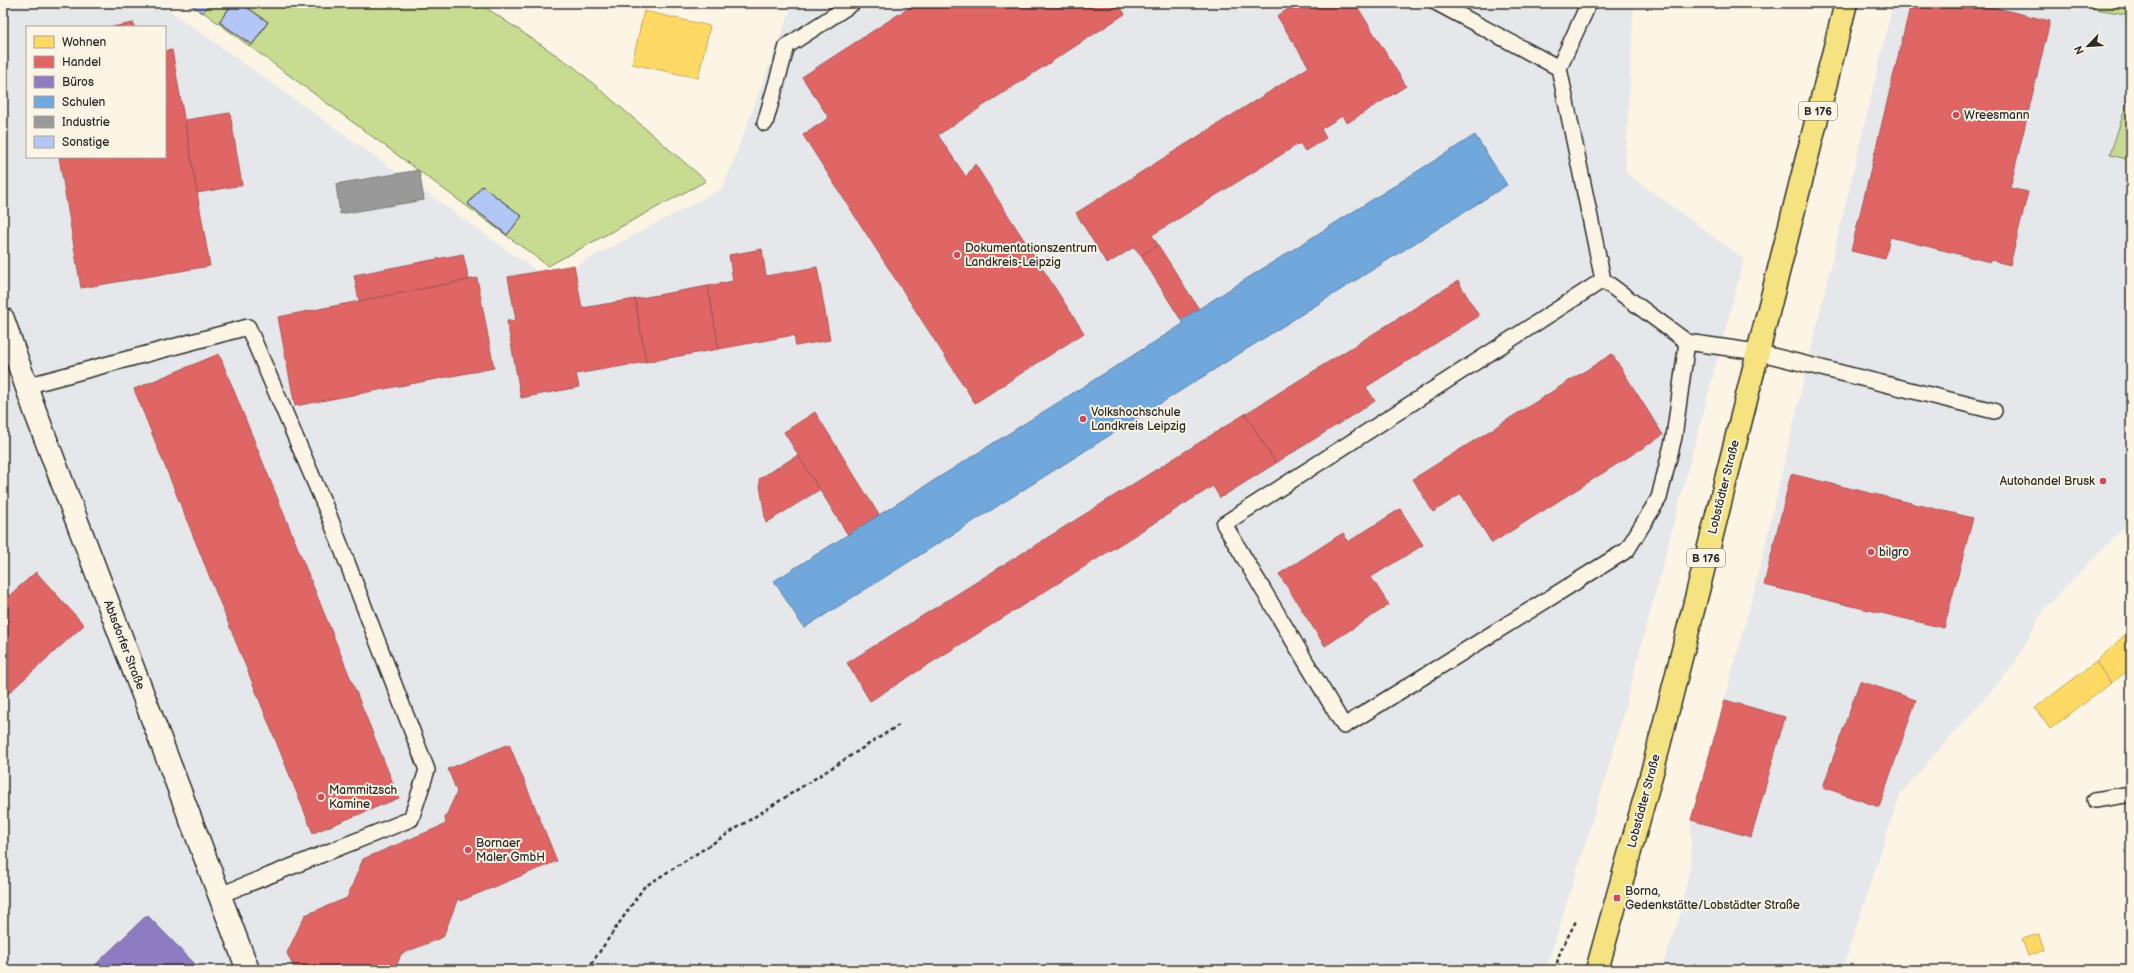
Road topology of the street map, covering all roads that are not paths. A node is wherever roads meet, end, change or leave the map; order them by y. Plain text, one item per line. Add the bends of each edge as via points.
1 (853, 3) edge
2 (1437, 3) edge
3 (1589, 3) edge
4 (1846, 3) edge
5 (1558, 68) junction
6 (765, 123) dead end
7 (1603, 280) junction
8 (3, 319) edge
9 (1687, 342) junction
10 (1757, 352) junction
11 (26, 386) junction
12 (1994, 410) dead end
13 (2131, 794) edge
14 (2095, 800) dead end
15 (220, 895) junction
16 (248, 970) edge
17 (1597, 970) edge

1 - 6 lane via 787,46
2 - 5 lane
3 - 5 lane
4 - 10 main road, Lobstädter Straße / B 176
5 - 7 lane
7 - 9 lane
7 - 9 lane via 1224,524 1344,726 1627,550 1659,498 1674,437
8 - 11 street, Abtsdorfer Straße
9 - 10 lane
10 - 12 lane
10 - 17 main road, Lobstädter Straße / B 176 via 1654,765
11 - 15 street, Abtsdorfer Straße
11 - 15 lane via 248,327 328,513 422,756 427,770 411,819
13 - 14 lane
15 - 16 street, Abtsdorfer Straße

